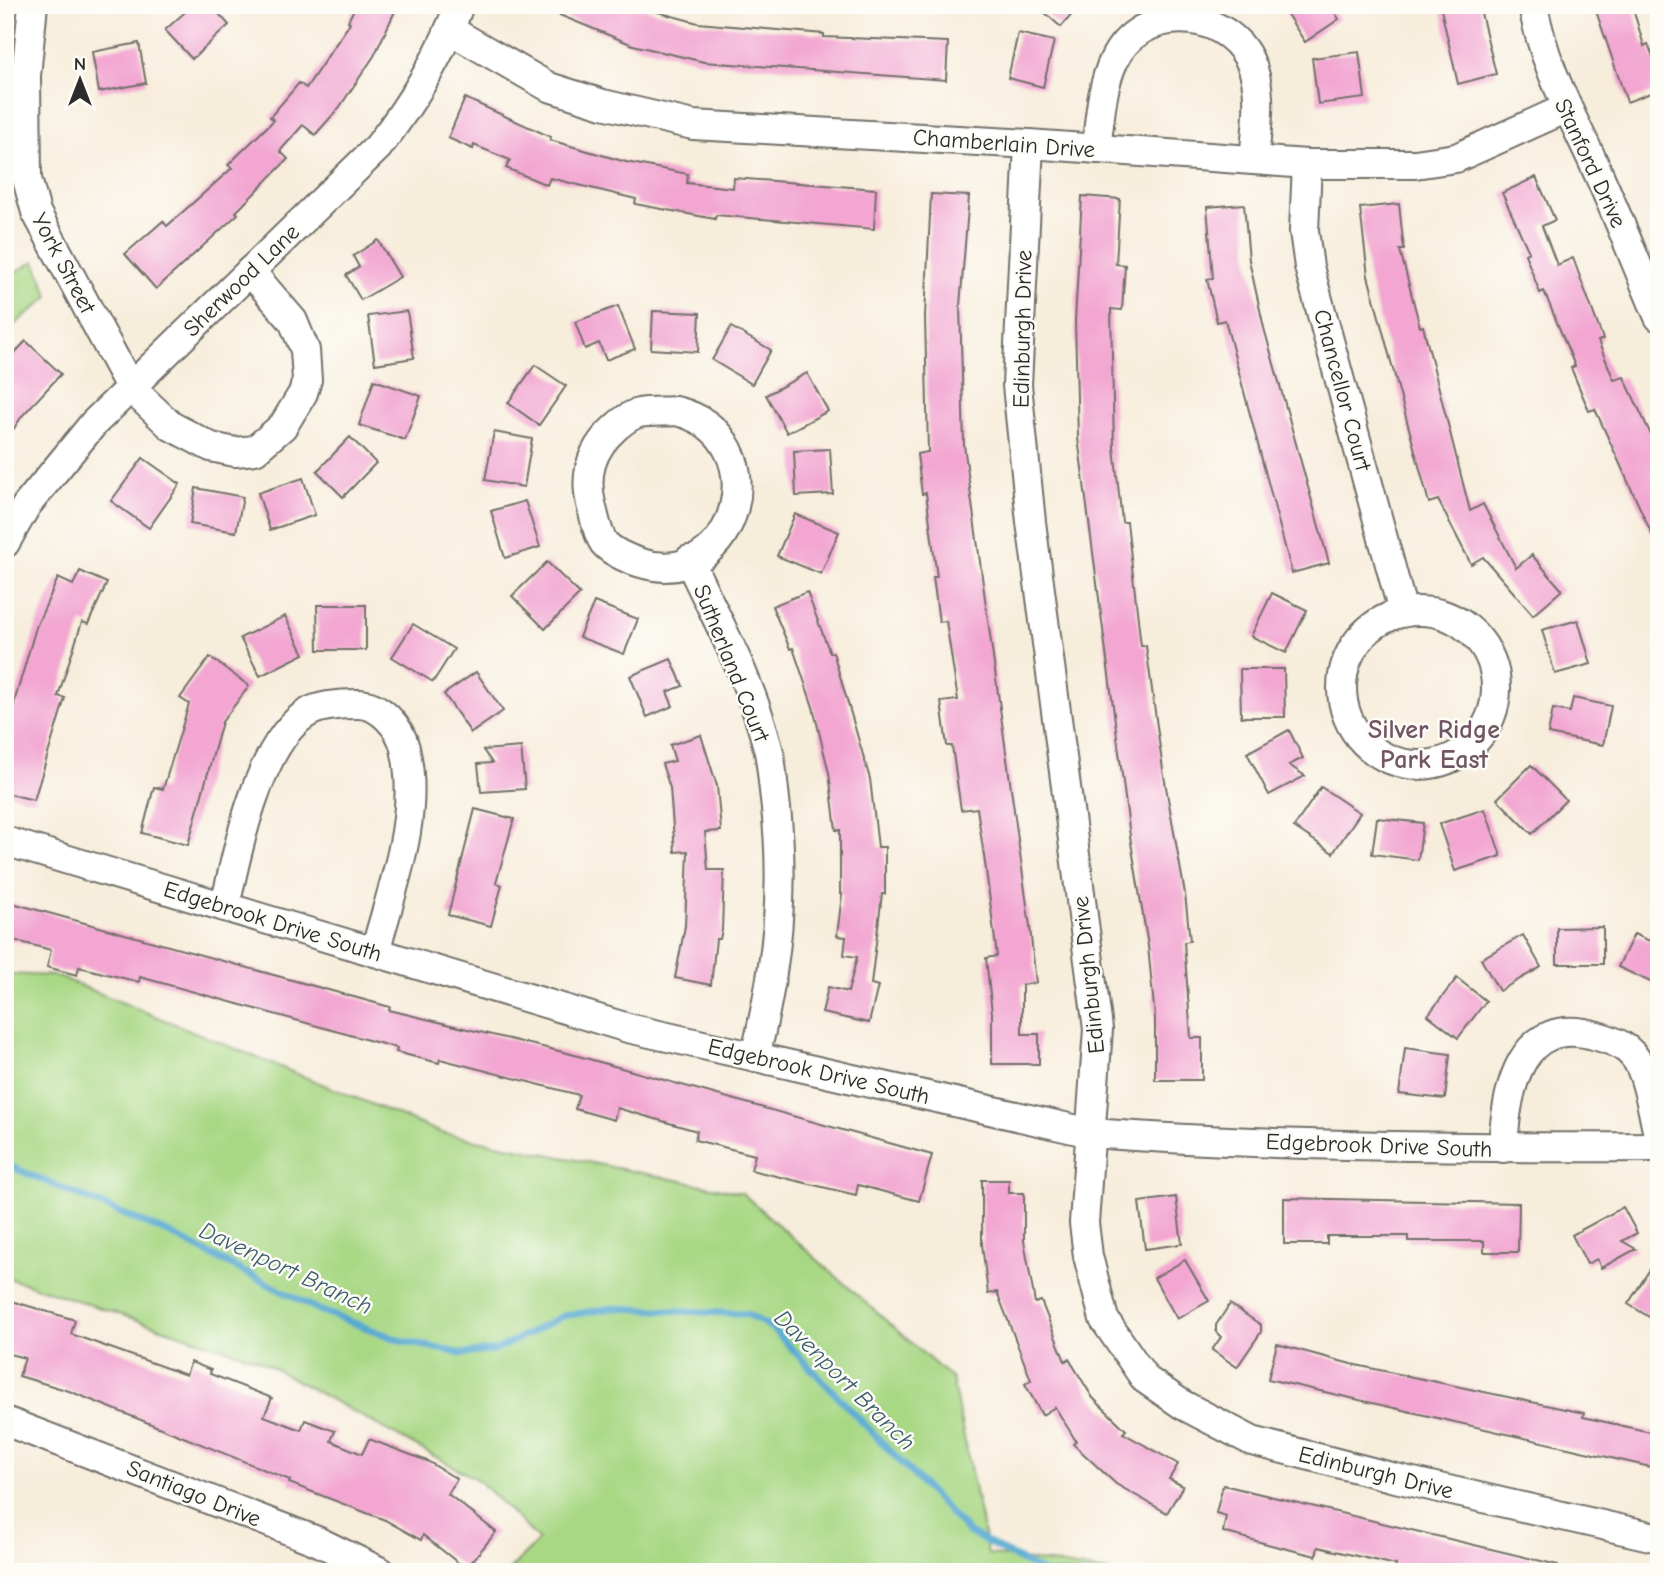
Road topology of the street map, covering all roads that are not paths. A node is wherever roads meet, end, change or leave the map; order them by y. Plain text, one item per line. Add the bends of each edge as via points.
1 (33, 5) edge
2 (1533, 5) edge
3 (455, 18) edge
4 (1567, 108) junction
5 (1029, 144) junction
6 (1096, 149) junction
7 (1254, 159) junction
8 (1307, 164) junction
9 (250, 271) junction
10 (1656, 303) edge
11 (130, 387) junction
12 (5, 543) edge
13 (689, 561) junction
14 (1403, 612) junction
15 (5, 841) edge
16 (225, 907) junction
17 (375, 952) junction
18 (755, 1057) junction
19 (1091, 1133) junction
20 (1659, 1138) edge
21 (1659, 1147) edge
22 (1503, 1148) junction
23 (5, 1421) edge
24 (1659, 1538) edge
25 (381, 1572) edge

1 - 11 street, York Street via 26,76 27,179 36,212
2 - 4 street, Stanford Drive via 1538,35
3 - 5 street, Chamberlain Drive via 548,87 693,125
3 - 9 street, Sherwood Lane via 408,107 379,147
4 - 8 street, Chamberlain Drive via 1456,158 1415,164
4 - 10 street, Stanford Drive
5 - 6 street, Chamberlain Drive
5 - 19 street, Edinburgh Drive via 1017,385 1098,1029
6 - 7 street, Chamberlain Drive
6 - 7 street via 1108,74 1122,46 1161,21 1194,19 1233,38 1249,59 1258,93
7 - 8 street, Chamberlain Drive
8 - 14 street, Chancellor Court via 1304,230 1309,267
9 - 11 street, Sherwood Lane
9 - 11 street, York Street via 293,321 304,350 307,380 283,426 255,450 211,447 171,426
11 - 12 street, Sherwood Lane via 26,506
13 - 13 street, Sutherland Court via 669,567 626,559 600,536 588,494 593,454 600,441 638,414 676,411 695,416 723,438 731,454 736,508 723,537
13 - 18 street, Sutherland Court via 739,667 769,752 779,838 779,932
14 - 14 street via 1380,621 1361,636 1348,656 1342,679 1343,704 1359,736 1386,759 1409,765 1436,764 1461,754 1481,736 1494,712 1497,685 1492,659 1477,636 1456,619 1430,611
15 - 16 street, Edgebrook Drive South
16 - 17 street, Edgebrook Drive South
16 - 17 street via 242,828 280,739 310,712 338,704 369,704 388,718 404,746 410,789 406,836
17 - 18 street, Edgebrook Drive South via 628,1028
18 - 19 street, Edgebrook Drive South
19 - 22 street, Edgebrook Drive South
19 - 24 street, Edinburgh Drive via 1084,1191 1088,1256 1104,1320 1144,1379 1252,1441
20 - 22 street via 1640,1066 1629,1051 1618,1042 1570,1031 1536,1044 1521,1061 1505,1107
21 - 22 street, Edgebrook Drive South
23 - 25 street, Santiago Drive via 304,1536

